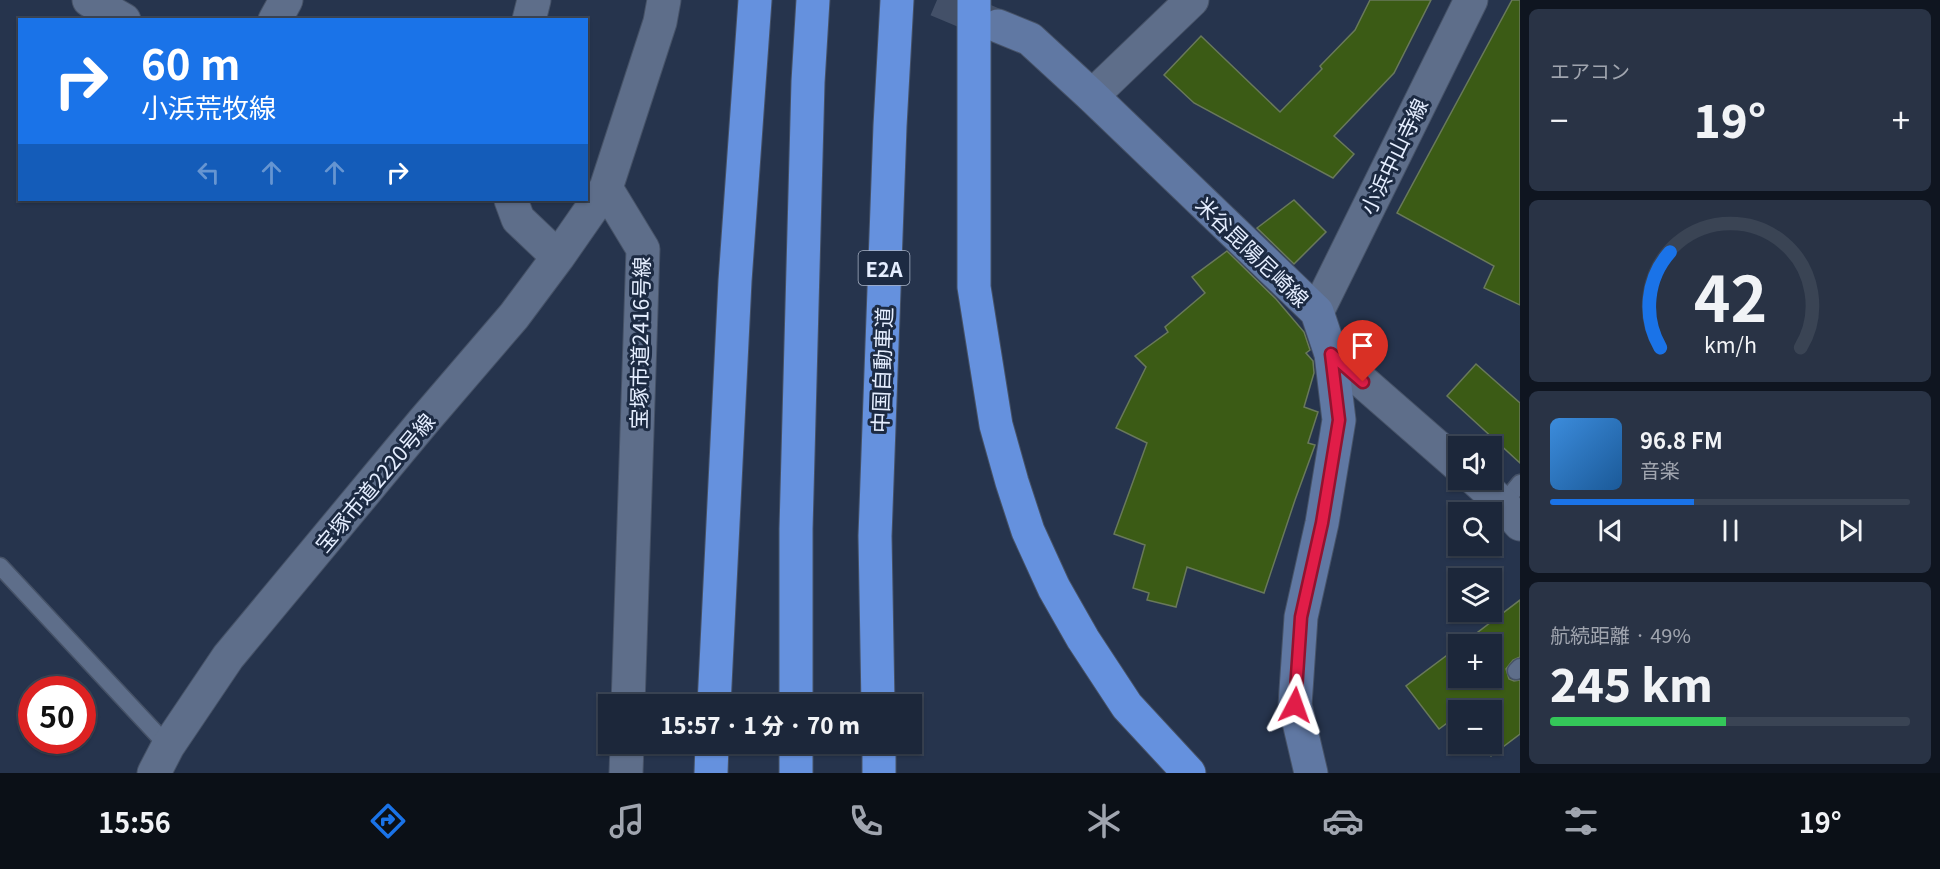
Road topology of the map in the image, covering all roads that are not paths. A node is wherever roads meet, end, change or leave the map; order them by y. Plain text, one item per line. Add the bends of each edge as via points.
1 (89, 0) edge
2 (286, 0) edge
3 (534, 0) edge
4 (664, 0) edge
5 (755, 0) edge
6 (813, 0) edge
7 (897, 0) edge
8 (974, 0) edge
9 (1192, 0) edge
10 (1471, 0) edge
11 (120, 18) edge
12 (276, 18) edge
13 (530, 18) edge
14 (998, 26) tunnel mouth
15 (1092, 96) junction
16 (606, 188) junction
17 (511, 201) edge
18 (558, 258) junction
19 (1317, 312) junction
20 (1331, 354) junction
21 (1448, 456) edge
22 (1492, 490) edge
23 (1514, 504) edge
24 (0, 566) edge
25 (628, 694) edge
26 (715, 694) edge
27 (796, 694) edge
28 (878, 694) edge
29 (627, 754) edge
30 (712, 754) edge
31 (796, 754) edge
32 (879, 754) edge
33 (161, 760) edge
34 (626, 773) edge
35 (711, 773) edge
36 (796, 773) edge
37 (879, 773) edge
38 (1189, 773) edge
39 (1311, 773) edge

1 - 11 street
2 - 12 street
3 - 13 street
4 - 16 street
5 - 26 highway via 735,281
6 - 27 highway via 796,529
7 - 28 highway, 中国自動車道 / E2A via 875,536
8 - 38 highway via 974,287 996,425 1028,531 1054,588 1127,706
9 - 15 street
10 - 19 street, 小浜中山寺線
14 - 15 main road, 米谷昆陽尼崎線 via 1030,39
15 - 19 main road, 米谷昆陽尼崎線
16 - 18 street, 宝塚市道2220号線
16 - 25 street, 宝塚市道2416号線 via 644,249
17 - 18 street via 518,219
18 - 33 street, 宝塚市道2220号線 via 514,316 228,657
19 - 20 main road, 米谷昆陽尼崎線
20 - 21 street
20 - 39 main road, 米谷昆陽尼崎線 via 1339,420 1301,617 1295,705
22 - 23 street
24 - 33 lane
29 - 34 street
30 - 35 highway
31 - 36 highway
32 - 37 highway

